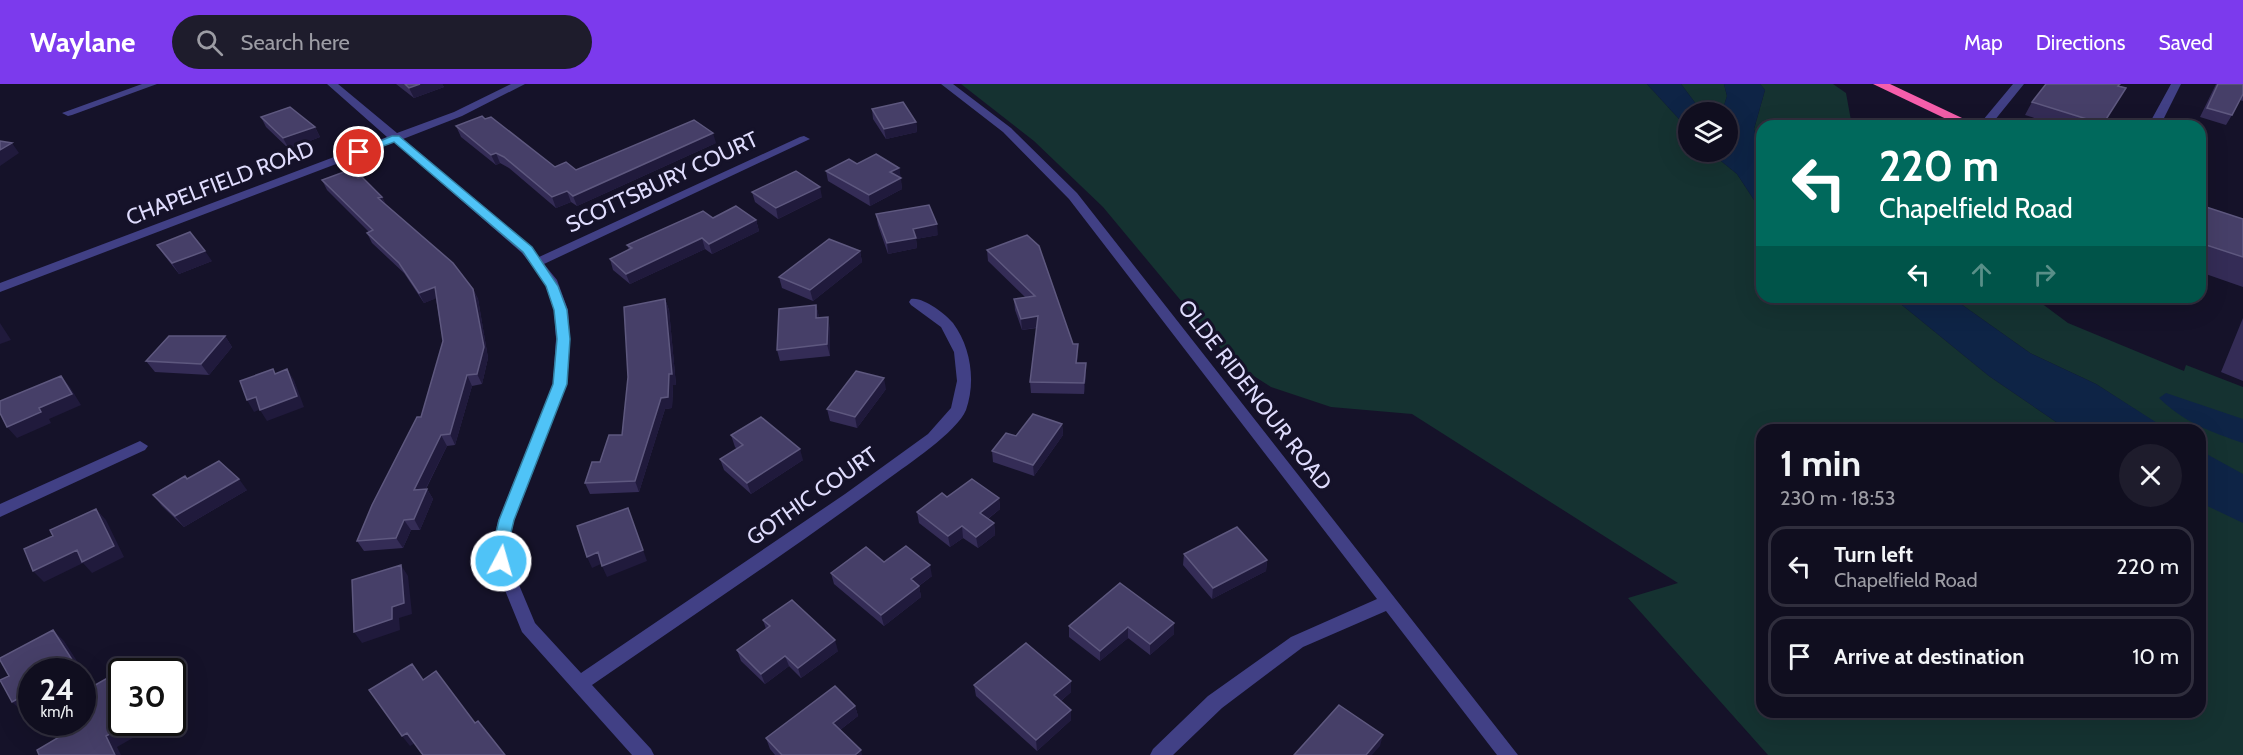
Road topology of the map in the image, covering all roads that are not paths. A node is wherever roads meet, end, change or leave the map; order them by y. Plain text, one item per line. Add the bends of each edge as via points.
1 (152, 84) edge
2 (332, 84) edge
3 (520, 84) edge
4 (946, 84) edge
5 (1879, 84) edge
6 (2019, 84) edge
7 (2176, 84) edge
8 (68, 113) dead end
9 (1959, 120) edge
10 (1989, 120) edge
11 (2157, 120) edge
12 (395, 138) junction
13 (804, 139) dead end
14 (537, 262) junction
15 (0, 288) edge
16 (916, 302) dead end
17 (140, 446) dead end
18 (0, 511) edge
19 (1388, 602) junction
20 (580, 683) junction
21 (644, 755) edge
22 (1160, 755) edge
23 (1508, 755) edge

1 - 8 street
2 - 12 street
3 - 12 street, CHAPELFIELD ROAD via 475,107
4 - 19 street, OLDE RIDENOUR ROAD via 1007,130 1060,181
5 - 9 highway
6 - 10 street
7 - 11 street
12 - 14 street
12 - 15 street, CHAPELFIELD ROAD
13 - 14 street, SCOTTSBURY COURT
14 - 20 street via 550,280 561,310 560,384 506,520 501,561 528,627
16 - 20 street, GOTHIC COURT via 947,324 961,352 964,381 958,410 933,438 845,502
17 - 18 street
19 - 22 street via 1297,642 1215,702
19 - 23 street, OLDE RIDENOUR ROAD
20 - 21 street

